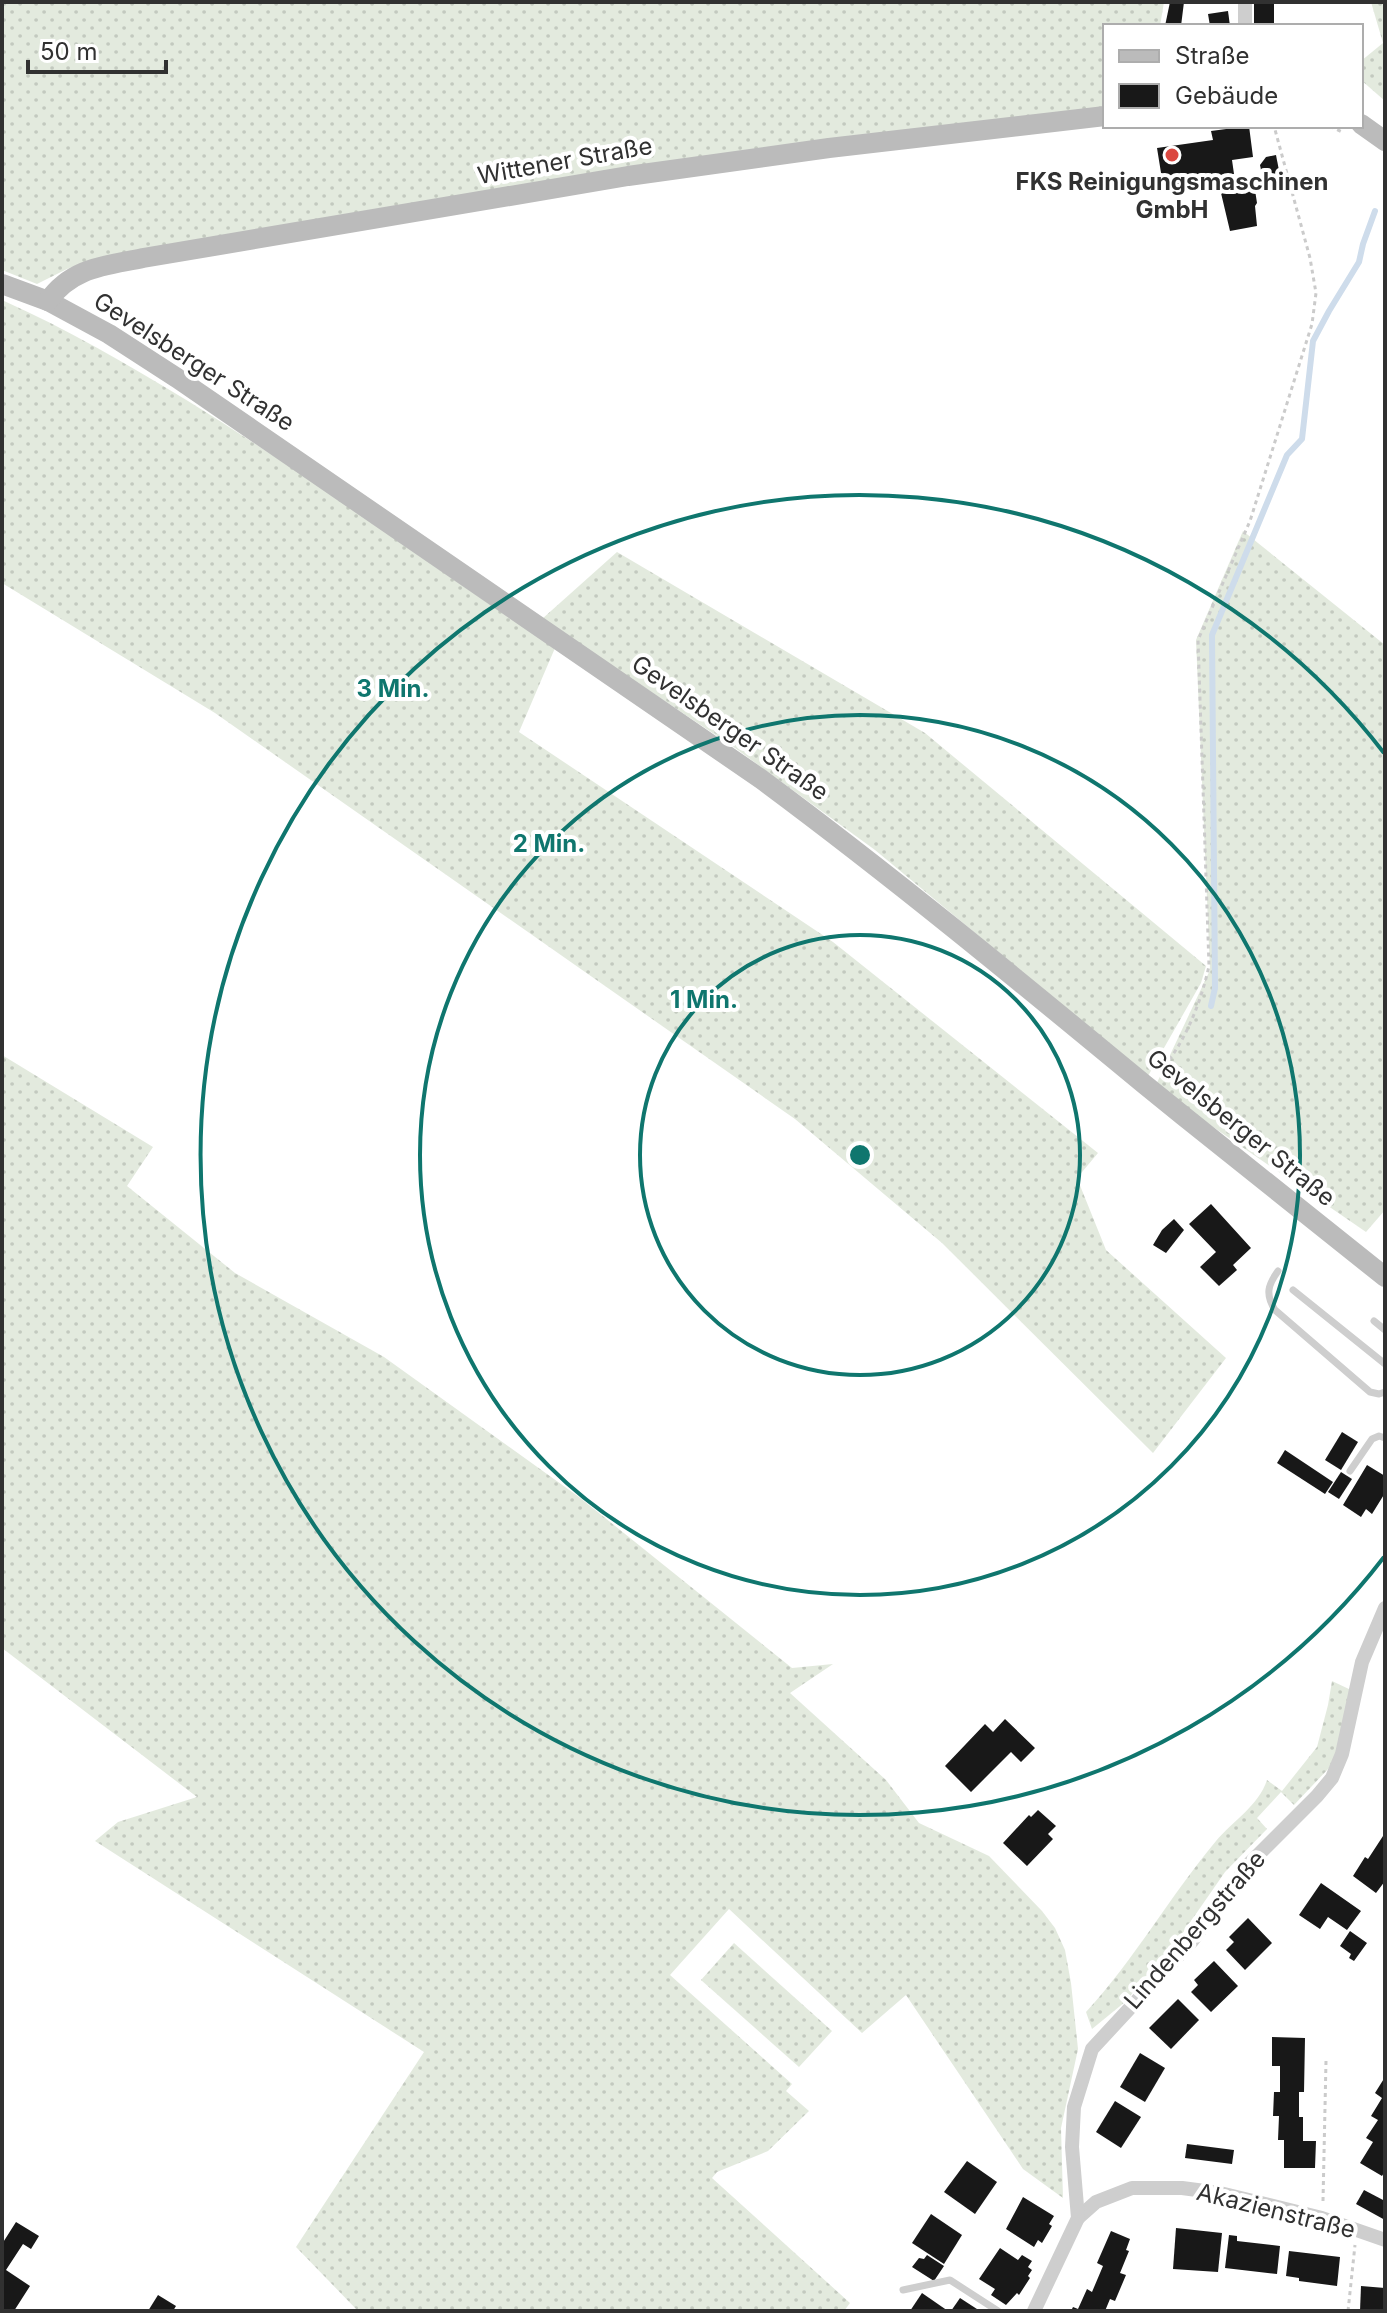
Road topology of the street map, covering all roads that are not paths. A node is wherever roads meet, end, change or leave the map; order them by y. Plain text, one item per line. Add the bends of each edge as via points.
1 (1245, 2) edge
2 (1245, 24) edge
3 (1103, 116) edge
4 (1363, 125) edge
5 (1385, 141) edge
6 (2, 284) edge
7 (48, 301) junction
8 (1278, 1271) dead end
9 (1385, 1277) edge
10 (1293, 1290) dead end
11 (1374, 1321) dead end
12 (1385, 1330) edge
13 (1385, 1364) edge
14 (1385, 1392) edge
15 (1385, 1438) edge
16 (1350, 1471) dead end
17 (1385, 1608) edge
18 (1078, 2218) junction
19 (1385, 2240) edge
20 (903, 2290) dead end
21 (998, 2311) edge
22 (1034, 2311) edge

1 - 2 street
3 - 7 main road, Wittener Straße via 628,176 143,258 81,272 60,285
4 - 5 main road
6 - 7 main road, Gevelsberger Straße
7 - 9 main road, Gevelsberger Straße via 189,386 749,770 1007,970
8 - 14 lane via 1268,1293 1275,1310 1370,1392
10 - 13 lane
11 - 12 lane
15 - 16 lane via 1372,1439
17 - 18 street, Lindenbergstraße via 1362,1662 1332,1778 1250,1863 1192,1941 1092,2049 1074,2107
18 - 19 street, Akazienstraße via 1096,2202 1132,2188 1182,2188 1322,2218
18 - 22 street
20 - 21 lane via 950,2280

